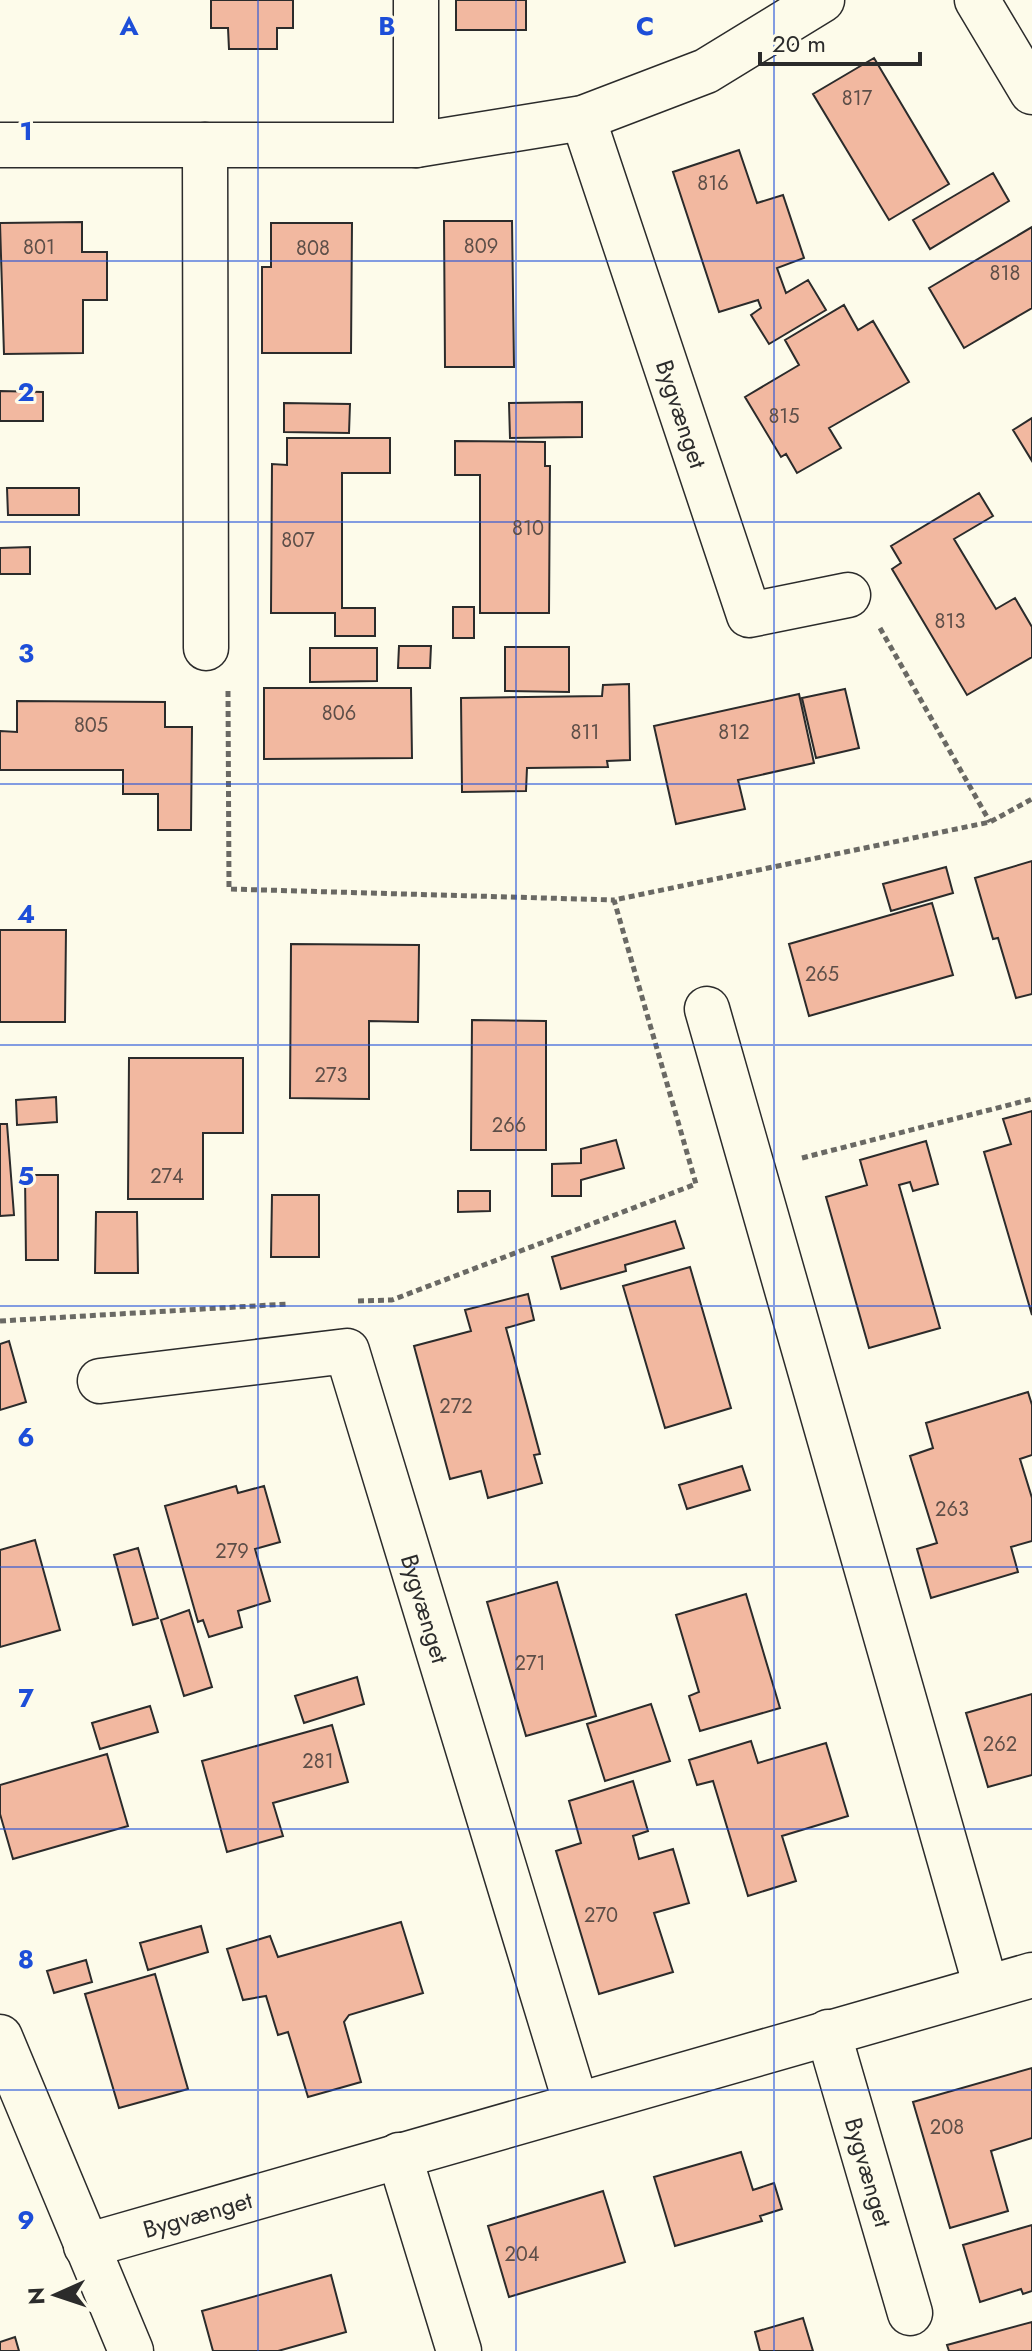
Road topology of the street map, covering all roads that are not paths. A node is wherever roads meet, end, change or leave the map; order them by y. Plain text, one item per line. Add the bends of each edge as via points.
1 (416, 0) edge
2 (822, 0) edge
3 (977, 0) edge
4 (1032, 92) edge
5 (583, 118) junction
6 (0, 145) edge
7 (205, 145) junction
8 (416, 145) junction
9 (848, 595) road end
10 (206, 648) road end
11 (707, 1009) dead end
12 (100, 1381) dead end
13 (1032, 1975) edge
14 (986, 1987) junction
15 (828, 2032) junction
16 (0, 2037) edge
17 (576, 2104) junction
18 (399, 2155) junction
19 (86, 2246) junction
20 (910, 2313) dead end
21 (131, 2351) edge
22 (459, 2351) edge

1 - 8 street
2 - 5 street via 706,71
3 - 4 street
5 - 8 street
5 - 9 street, Bygvænget via 749,615
6 - 7 street
7 - 8 street
7 - 10 street
11 - 14 street
12 - 17 street, Bygvænget via 347,1351
13 - 14 street, Bygvænget
14 - 15 street, Bygvænget
15 - 17 street, Bygvænget
15 - 20 street, Bygvænget
16 - 19 street
17 - 18 street, Bygvænget
18 - 19 street, Bygvænget
18 - 22 street
19 - 21 street

